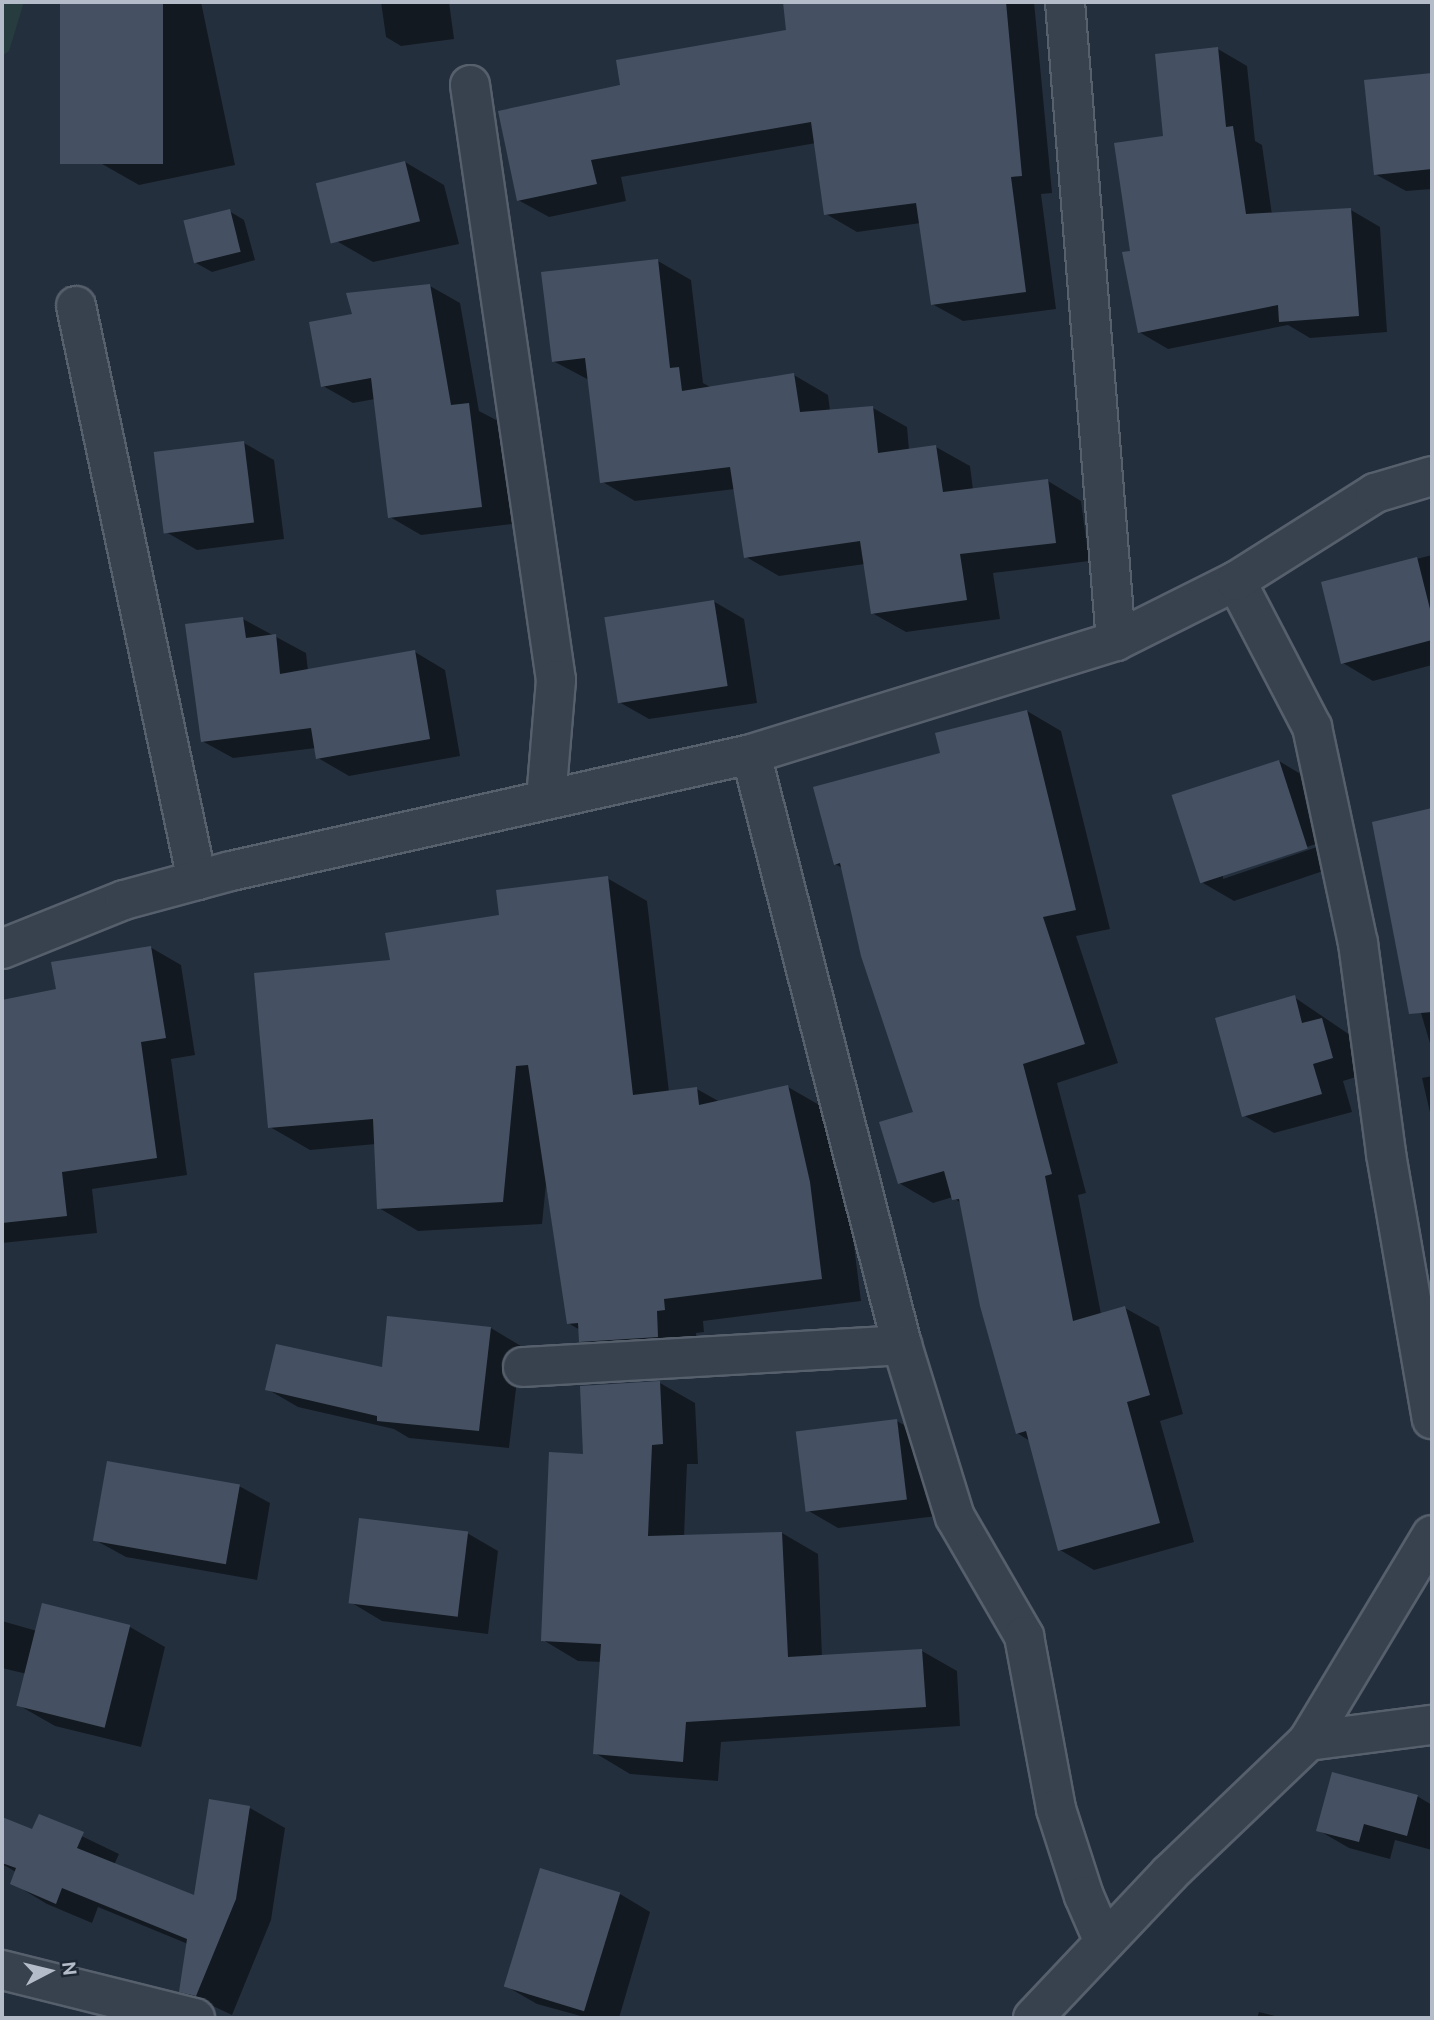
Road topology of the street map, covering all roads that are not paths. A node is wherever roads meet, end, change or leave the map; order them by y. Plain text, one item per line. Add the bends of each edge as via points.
1 (1065, 2) edge
2 (470, 85) dead end
3 (76, 306) dead end
4 (1432, 476) edge
5 (1236, 581) junction
6 (1116, 641) junction
7 (751, 754) junction
8 (546, 799) junction
9 (197, 880) junction
10 (2, 949) edge
11 (902, 1345) junction
12 (523, 1367) dead end
13 (1432, 1419) edge
14 (1432, 1535) edge
15 (1432, 1726) edge
16 (1308, 1741) junction
17 (1103, 1941) junction
18 (2, 1970) edge
19 (1044, 2013) edge
20 (195, 2018) edge

1 - 6 street
2 - 8 street via 556,680
3 - 9 street
4 - 5 street via 1375,493
5 - 6 street
5 - 13 street via 1312,727 1358,943 1386,1154
6 - 7 street
7 - 8 street
7 - 11 street
8 - 9 street
9 - 10 street via 124,901
11 - 12 street
11 - 17 street via 955,1517 1024,1636 1056,1809
14 - 16 street
15 - 16 street
16 - 17 street
17 - 19 street
18 - 20 street

